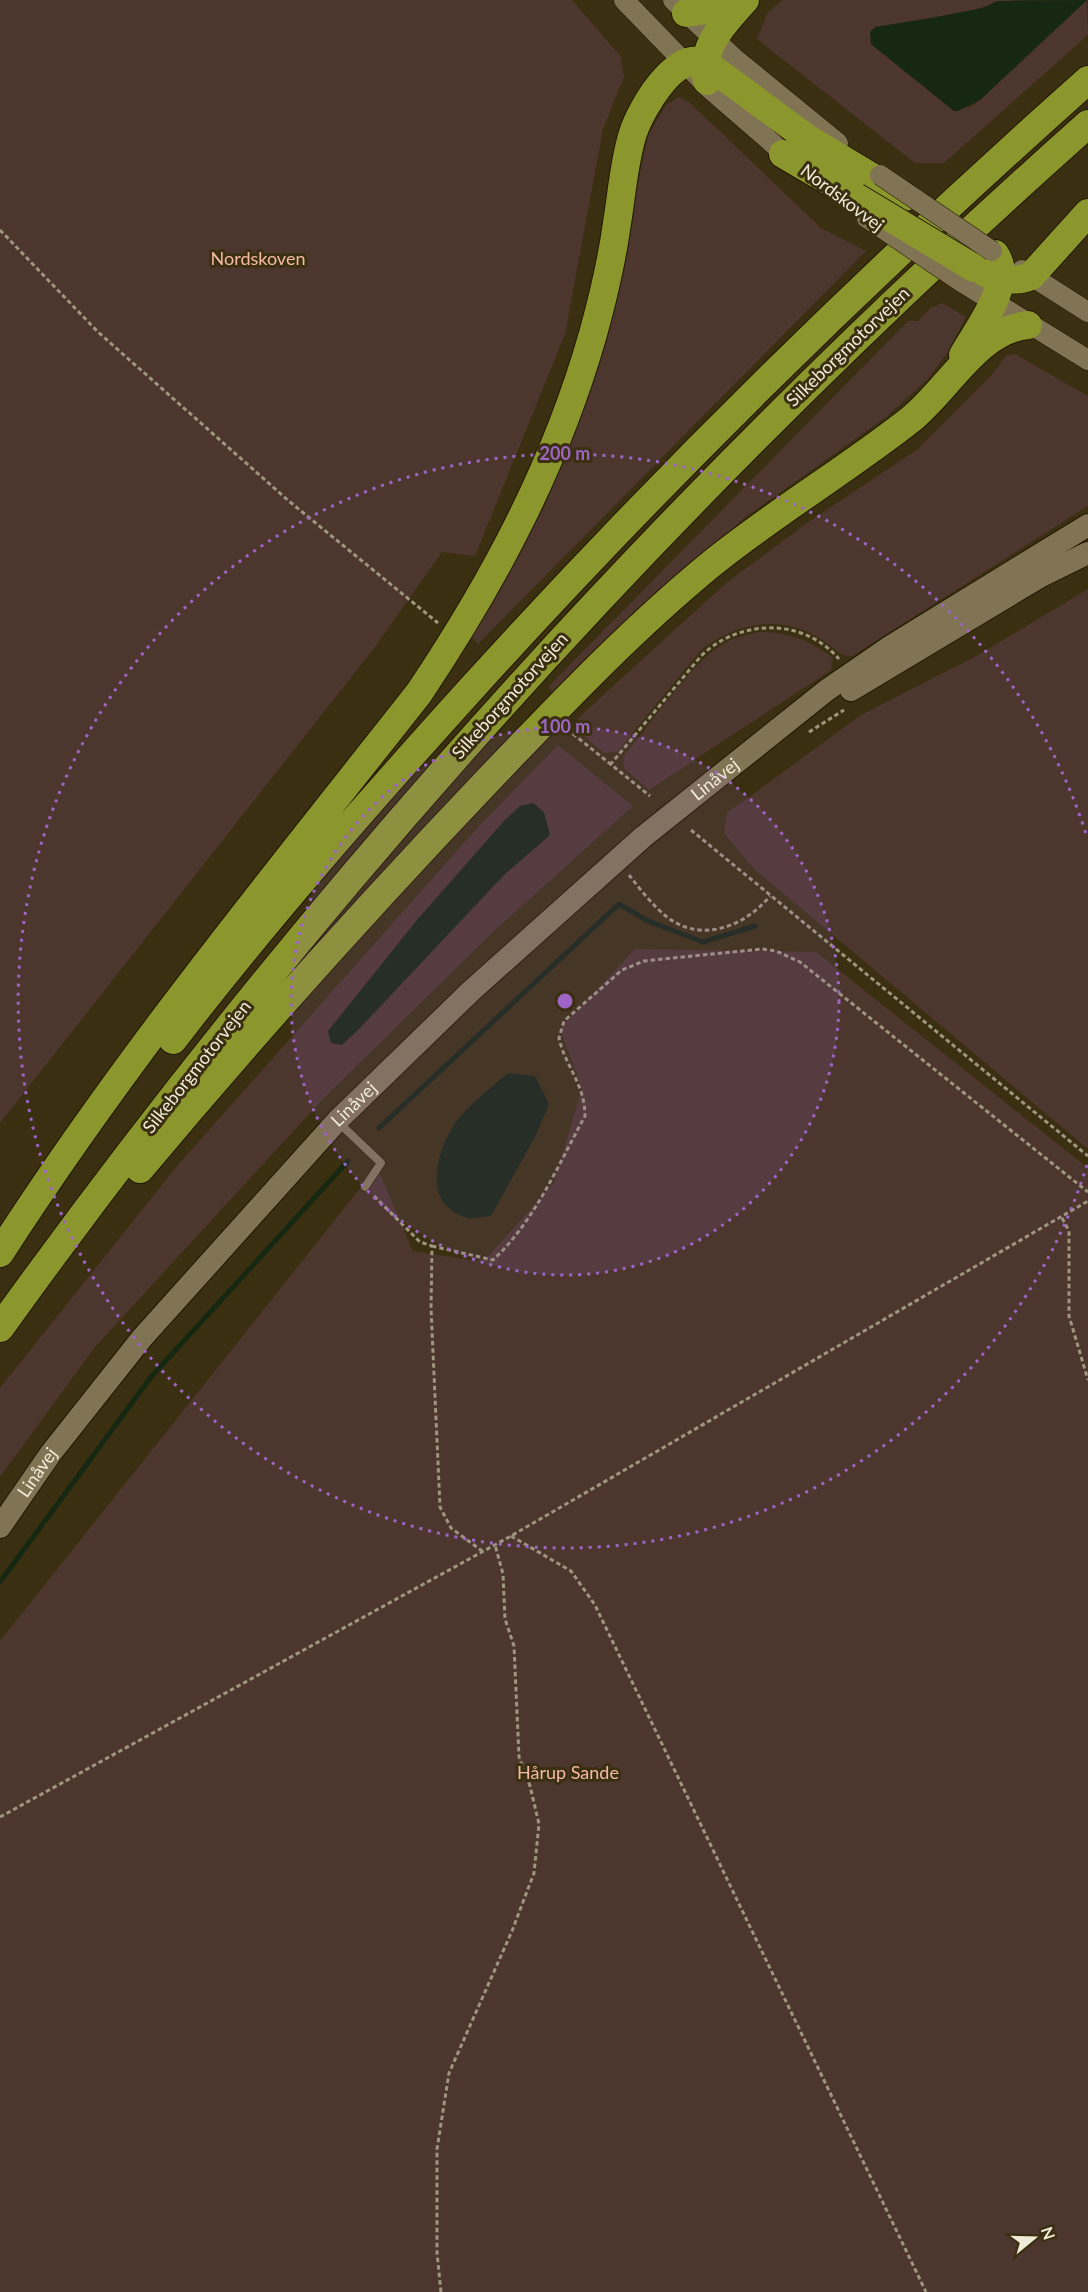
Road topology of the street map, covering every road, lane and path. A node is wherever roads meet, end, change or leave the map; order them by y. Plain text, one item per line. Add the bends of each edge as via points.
1 (624, 0) edge
2 (724, 0) edge
3 (745, 0) edge
4 (680, 7) edge
5 (700, 55) junction
6 (1088, 80) edge
7 (711, 90) joint
8 (1088, 124) edge
9 (783, 154) joint
10 (866, 190) junction
11 (1088, 213) edge
12 (936, 214) joint
13 (0, 230) edge
14 (986, 273) junction
15 (1031, 276) junction
16 (1088, 312) edge
17 (1028, 325) junction
18 (1088, 348) edge
19 (1088, 360) edge
20 (947, 383) junction
21 (1088, 525) edge
22 (1088, 540) edge
23 (1088, 553) edge
24 (1041, 576) junction
25 (440, 624) dead end
26 (844, 664) dead end
27 (851, 706) dead end
28 (566, 728) dead end
29 (801, 737) dead end
30 (768, 740) junction
31 (610, 765) junction
32 (650, 796) dead end
33 (691, 830) dead end
34 (637, 867) dead end
35 (770, 896) junction
36 (337, 1121) junction
37 (1088, 1156) edge
38 (364, 1187) joint
39 (1088, 1192) edge
40 (1088, 1201) edge
41 (1062, 1218) junction
42 (432, 1246) junction
43 (0, 1253) edge
44 (0, 1270) edge
45 (0, 1328) edge
46 (0, 1336) edge
47 (1088, 1380) edge
48 (0, 1527) edge
49 (512, 1536) junction
50 (495, 1545) junction
51 (482, 1551) junction
52 (0, 1817) edge
53 (441, 2292) edge
54 (926, 2292) edge

1 - 5 street
2 - 4 highway via 708,10
3 - 5 highway
4 - 5 street
5 - 7 highway
5 - 10 highway via 807,138
5 - 43 highway via 654,91 633,134 605,285 578,383 545,472 476,604 419,693 114,1085
6 - 44 highway, Silkeborgmotorvejen via 762,384 528,626 298,886 178,1034
7 - 9 street, Nordskovvej
8 - 45 highway, Silkeborgmotorvejen via 782,410 552,649 324,909 206,1053
9 - 10 highway
10 - 12 highway, bridge
10 - 14 highway, bridge
11 - 15 highway
12 - 14 street, bridge
13 - 25 path via 98,332 290,502
14 - 15 highway via 1022,280
14 - 17 street
14 - 20 highway
15 - 16 street
17 - 18 street
17 - 19 street
17 - 20 highway via 1004,330
20 - 46 highway via 914,417 708,566 580,685 349,928 223,1070
21 - 30 main road, Linåvej via 891,646 826,690
22 - 24 main road
23 - 24 main road, Linåvej
24 - 30 main road, Linåvej
26 - 31 path via 822,644 794,631 775,627 735,633 701,656
27 - 29 path
28 - 31 path
30 - 36 main road, Linåvej via 652,830 566,904
31 - 32 path
33 - 35 path
34 - 35 path via 628,874 667,917 698,929 714,930 739,923
35 - 37 path
36 - 38 lane via 381,1163
36 - 48 main road, Linåvej via 142,1338 51,1453
38 - 42 path via 420,1242
39 - 42 path via 800,962 776,951 762,950 644,961 622,970 564,1021 559,1038 585,1102 585,1116 526,1222 493,1260
40 - 41 path
41 - 47 path via 1069,1231 1069,1316
41 - 49 path
42 - 51 path via 440,1507 451,1528
49 - 50 path
49 - 54 path via 571,1571 595,1605
50 - 51 path
50 - 53 path via 503,1574 505,1619 514,1646 519,1757 539,1824 534,1873 449,2073 437,2149 436,2253
51 - 52 path

